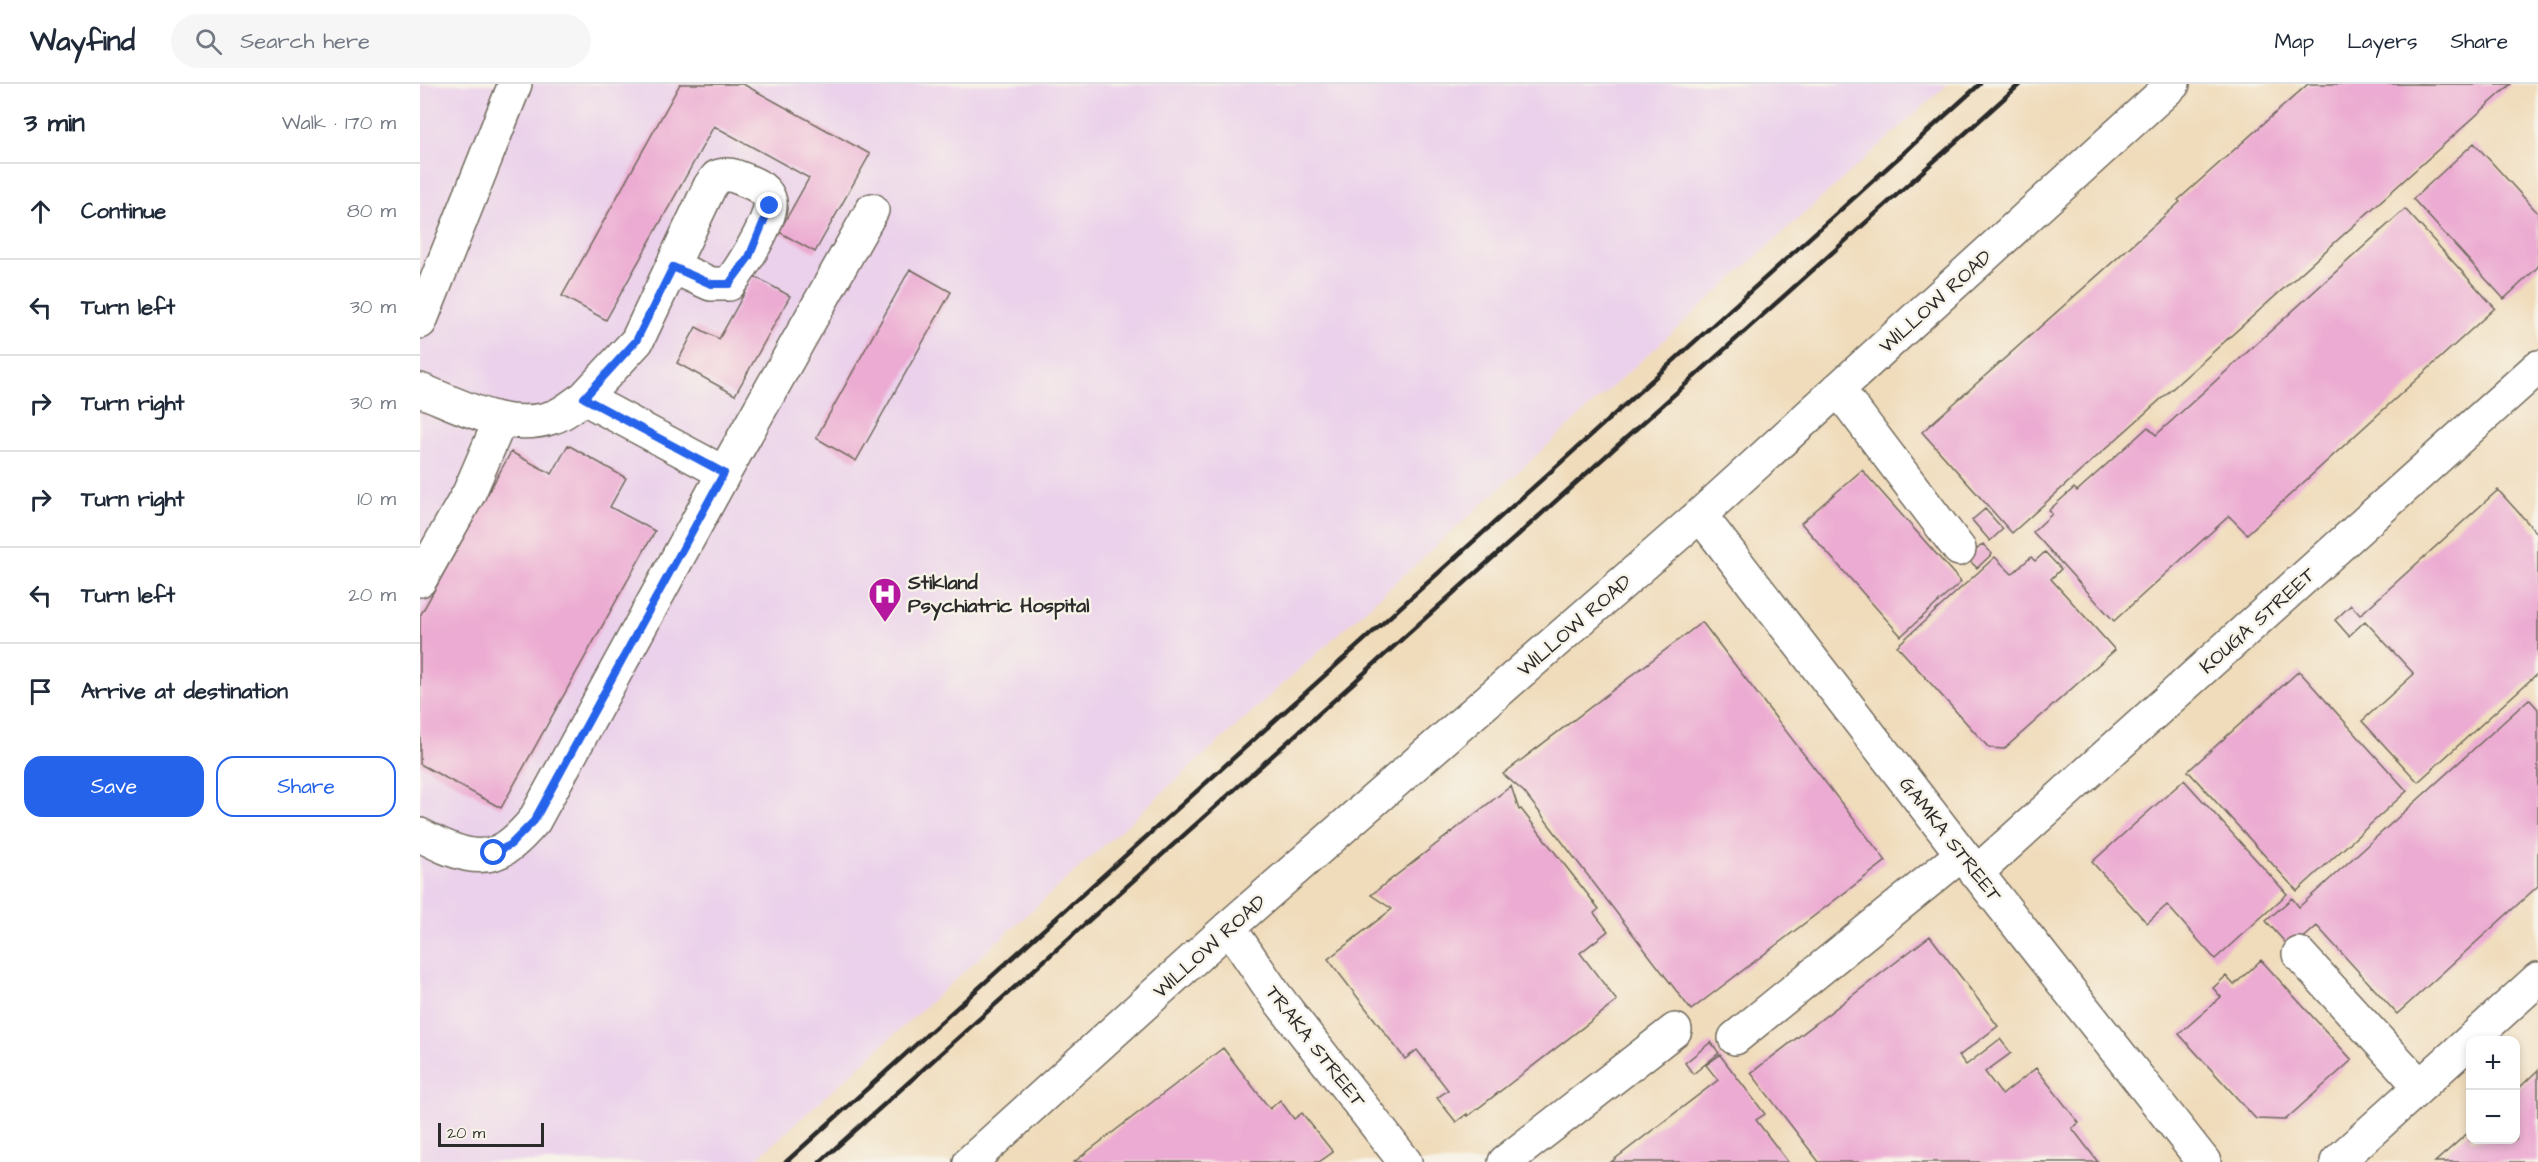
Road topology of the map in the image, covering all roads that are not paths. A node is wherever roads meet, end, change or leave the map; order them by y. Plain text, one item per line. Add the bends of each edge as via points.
1 (515, 84) edge
2 (2173, 84) edge
3 (872, 210) dead end
4 (673, 267) dead end
5 (420, 322) edge
6 (2538, 367) edge
7 (1838, 389) junction
8 (420, 390) edge
9 (584, 398) junction
10 (500, 421) junction
11 (724, 473) junction
12 (1700, 515) junction
13 (1959, 549) dead end
14 (420, 580) edge
15 (420, 835) edge
16 (1969, 863) junction
17 (1229, 927) junction
18 (2299, 954) dead end
19 (2538, 978) edge
20 (1675, 1030) dead end
21 (1735, 1038) dead end
22 (2420, 1086) junction
23 (970, 1162) edge
24 (1405, 1162) edge
25 (1504, 1162) edge
26 (2204, 1162) edge
27 (2337, 1162) edge

1 - 5 street
2 - 7 street, WILLOW ROAD
3 - 11 street
4 - 9 street via 636,341
6 - 16 street, KOUGA STREET
7 - 12 street, WILLOW ROAD
7 - 13 street
8 - 10 street
9 - 10 street via 554,417 526,423
9 - 11 street
10 - 14 street via 469,493
11 - 15 street via 534,821 510,845 494,853 470,856
12 - 16 street, GAMKA STREET
12 - 17 street, WILLOW ROAD
16 - 21 street, KOUGA STREET
16 - 26 street, GAMKA STREET
17 - 23 street, WILLOW ROAD
17 - 24 street, TRAKA STREET via 1275,995
18 - 22 street
19 - 22 street
20 - 25 street
22 - 27 street

